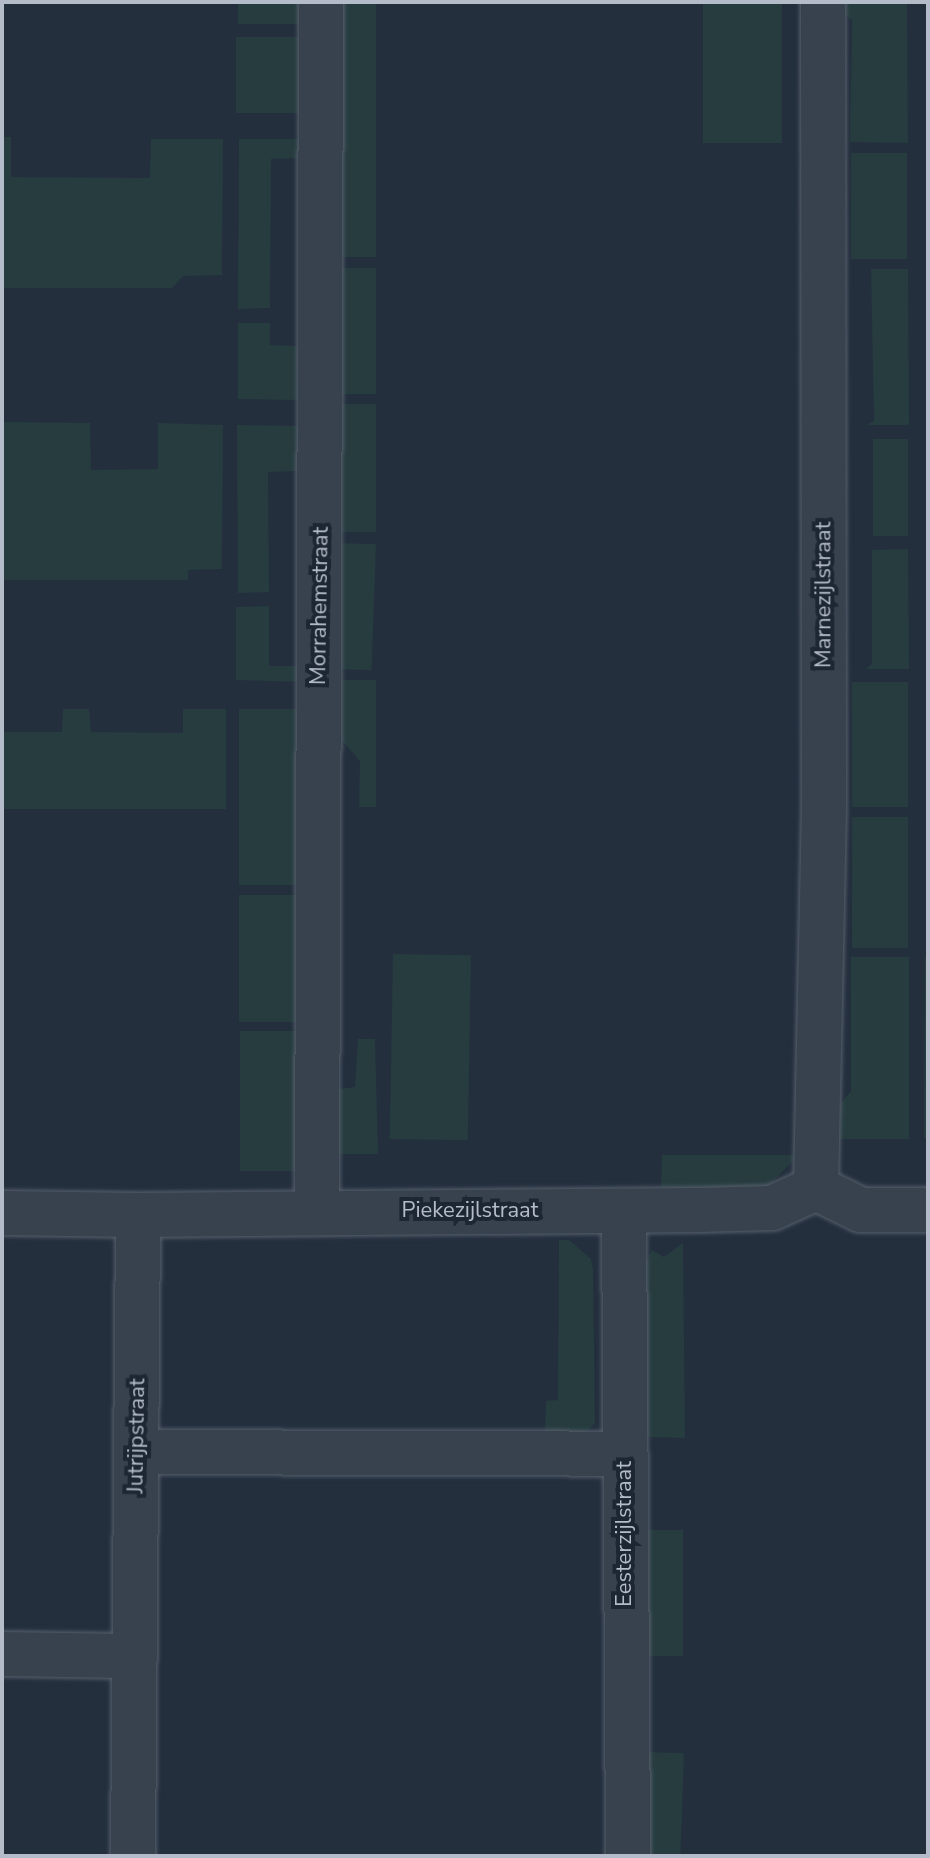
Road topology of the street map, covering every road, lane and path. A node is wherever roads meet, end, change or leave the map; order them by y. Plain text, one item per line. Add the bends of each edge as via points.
1 (321, 2) edge
2 (823, 2) edge
3 (816, 1188) junction
4 (928, 1210) edge
5 (317, 1211) junction
6 (624, 1211) junction
7 (2, 1213) edge
8 (138, 1215) junction
9 (138, 1452) junction
10 (624, 1454) junction
11 (2, 1654) edge
12 (134, 1656) junction
13 (133, 1856) edge
14 (628, 1856) edge

1 - 5 street, Morrahemstraat
2 - 3 street, Marnezijlstraat via 824,805
3 - 4 street via 861,1210
3 - 6 street, Piekezijlstraat via 772,1208
5 - 6 street, Piekezijlstraat
5 - 8 street, Piekezijlstraat
6 - 10 street, Eesterzijlstraat
7 - 8 street, Piekezijlstraat
8 - 9 street, Jutrijpstraat
9 - 10 street
9 - 12 street, Jutrijpstraat
10 - 14 street, Eesterzijlstraat
11 - 12 street
12 - 13 street, Jutrijpstraat

